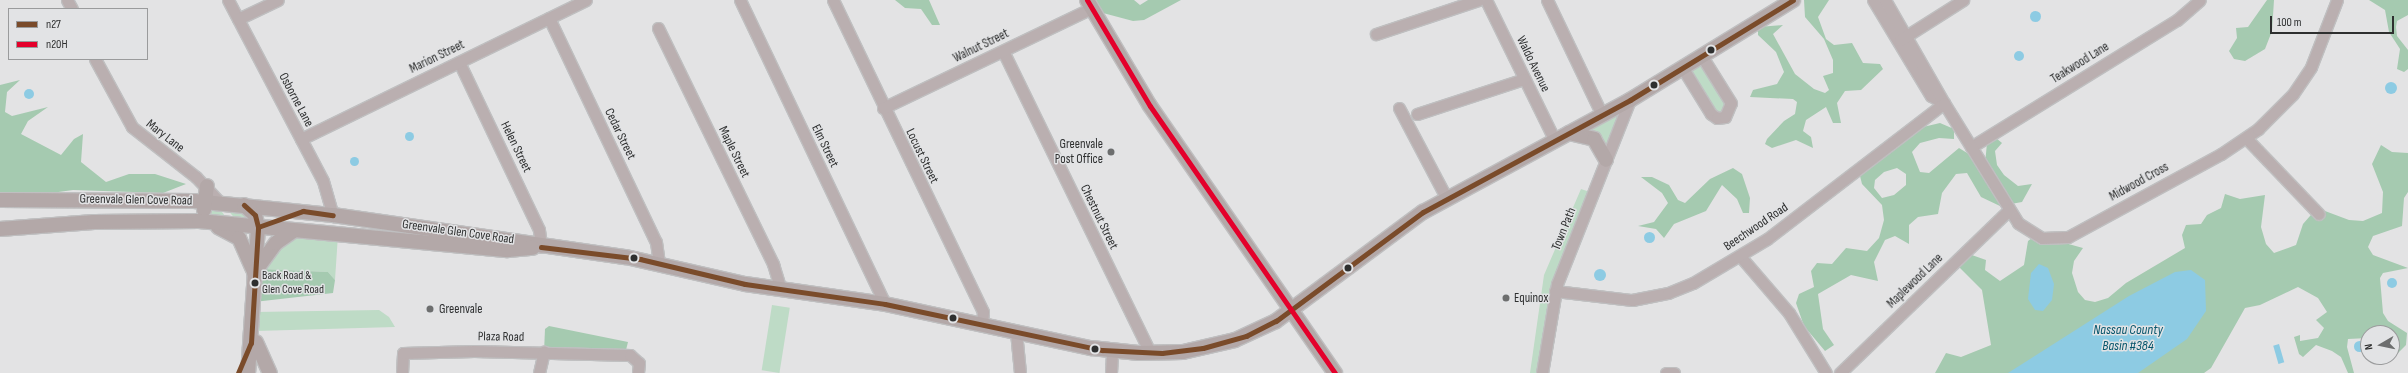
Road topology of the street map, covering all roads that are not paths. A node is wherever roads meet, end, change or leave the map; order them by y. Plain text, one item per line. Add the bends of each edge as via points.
1 (228, 0) edge
2 (278, 0) edge
3 (586, 0) edge
4 (740, 0) edge
5 (833, 0) edge
6 (1478, 0) edge
7 (1486, 0) edge
8 (1547, 0) edge
9 (1793, 0) edge
10 (1873, 0) edge
11 (1886, 0) edge
12 (1963, 0) edge
13 (2200, 0) edge
14 (2338, 0) edge
15 (1089, 4) edge
16 (549, 18) junction
17 (238, 19) junction
18 (658, 28) dead end
19 (1376, 34) dead end
20 (1902, 38) junction
21 (1002, 51) junction
22 (1701, 55) junction
23 (96, 60) edge
24 (459, 62) junction
25 (1682, 67) junction
26 (1524, 79) junction
27 (1630, 100) junction
28 (1944, 103) junction
29 (883, 108) junction
30 (1400, 108) dead end
31 (1417, 114) dead end
32 (1602, 116) junction
33 (1569, 133) junction
34 (2246, 138) junction
35 (301, 139) junction
36 (1555, 141) junction
37 (1971, 147) junction
38 (1606, 160) junction
39 (207, 186) joint
40 (1447, 199) junction
41 (0, 200) edge
42 (213, 202) junction
43 (244, 205) junction
44 (2009, 210) junction
45 (303, 211) junction
46 (2319, 214) dead end
47 (333, 215) junction
48 (203, 222) junction
49 (237, 225) junction
50 (258, 227) junction
51 (0, 229) edge
52 (293, 231) junction
53 (541, 247) junction
54 (1740, 256) junction
55 (660, 263) junction
56 (254, 273) junction
57 (781, 290) junction
58 (1554, 291) junction
59 (885, 304) junction
60 (1290, 312) junction
61 (982, 325) junction
62 (1016, 332) junction
63 (253, 343) junction
64 (1112, 351) junction
65 (544, 352) junction
66 (1150, 353) junction
67 (238, 373) edge
68 (248, 373) edge
69 (255, 373) edge
70 (270, 373) edge
71 (402, 373) edge
72 (539, 373) edge
73 (638, 373) edge
74 (1020, 373) edge
75 (1111, 373) edge
76 (1335, 373) edge
77 (1542, 373) edge
78 (1666, 373) edge
79 (1674, 373) edge
80 (1826, 373) edge
81 (1840, 373) edge

1 - 17 street, Osborne Lane
2 - 17 street
3 - 16 street, Marion Street
4 - 59 street, Elm Street
5 - 29 street, Locust Street
6 - 19 street
7 - 26 street, Waldo Avenue
8 - 32 street
9 - 22 main road
10 - 20 street, Midwood Cross
11 - 20 street, Midwood Cross
12 - 20 street
13 - 37 street, Teakwood Lane via 2177,20
14 - 34 street, Midwood Cross via 2311,67 2278,111
15 - 21 street, Walnut Street
15 - 60 main road via 1150,106
16 - 24 street, Marion Street
16 - 55 street, Cedar Street via 656,242
17 - 35 street, Osborne Lane
18 - 57 street, Maple Street via 773,264
20 - 28 street, Midwood Cross via 1932,96
21 - 29 street, Walnut Street
21 - 66 street, Chestnut Street
22 - 25 main road
22 - 25 street via 1731,103 1725,117 1713,116
23 - 39 street, Mary Lane via 132,127
24 - 35 street, Marion Street
24 - 53 street, Helen Street via 529,206 540,234
25 - 27 main road
26 - 31 street
26 - 36 street, Waldo Avenue
27 - 32 main road
27 - 38 street, Town Path
28 - 37 street, Midwood Cross
28 - 54 street, Beechwood Road via 1803,213
29 - 61 street, Locust Street via 983,312
30 - 40 street
32 - 33 main road
33 - 36 main road
33 - 38 main road via 1594,139
34 - 44 street, Midwood Cross via 2068,236 2050,239 2036,235 2018,222
34 - 46 street
35 - 47 street, Osborne Lane via 327,188
36 - 40 main road
37 - 44 street, Midwood Cross
38 - 58 street, Town Path
39 - 42 main road
40 - 60 main road via 1397,228
41 - 42 main road, Greenvale Glen Cove Road
42 - 43 main road, Greenvale Glen Cove Road
42 - 48 main road
42 - 49 main road
43 - 45 main road, Greenvale Glen Cove Road
43 - 50 main road via 255,215
44 - 81 street, Maplewood Lane
45 - 47 main road, Greenvale Glen Cove Road
45 - 50 main road
47 - 53 main road, Greenvale Glen Cove Road via 510,238
48 - 49 main road, Greenvale Glen Cove Road
48 - 51 main road, Greenvale Glen Cove Road via 94,222
48 - 56 main road via 239,238
49 - 50 main road, Greenvale Glen Cove Road
50 - 52 main road, Greenvale Glen Cove Road
50 - 56 main road
52 - 53 main road, Greenvale Glen Cove Road via 508,250
52 - 56 main road via 276,242
53 - 55 main road
54 - 58 street, Beechwood Road via 1693,283 1651,298 1622,300
54 - 80 street via 1789,313
55 - 57 main road
56 - 63 main road
57 - 59 main road
58 - 77 street, Town Path
59 - 61 main road
60 - 66 main road via 1224,343 1183,352
60 - 76 main road
61 - 62 main road
62 - 64 main road
62 - 74 street
63 - 67 main road
63 - 68 main road
63 - 69 main road
63 - 70 main road
64 - 66 main road
64 - 75 street
65 - 71 street, Plaza Road via 403,353
65 - 72 street
65 - 73 street, Plaza Road via 619,354 637,358
78 - 79 street

